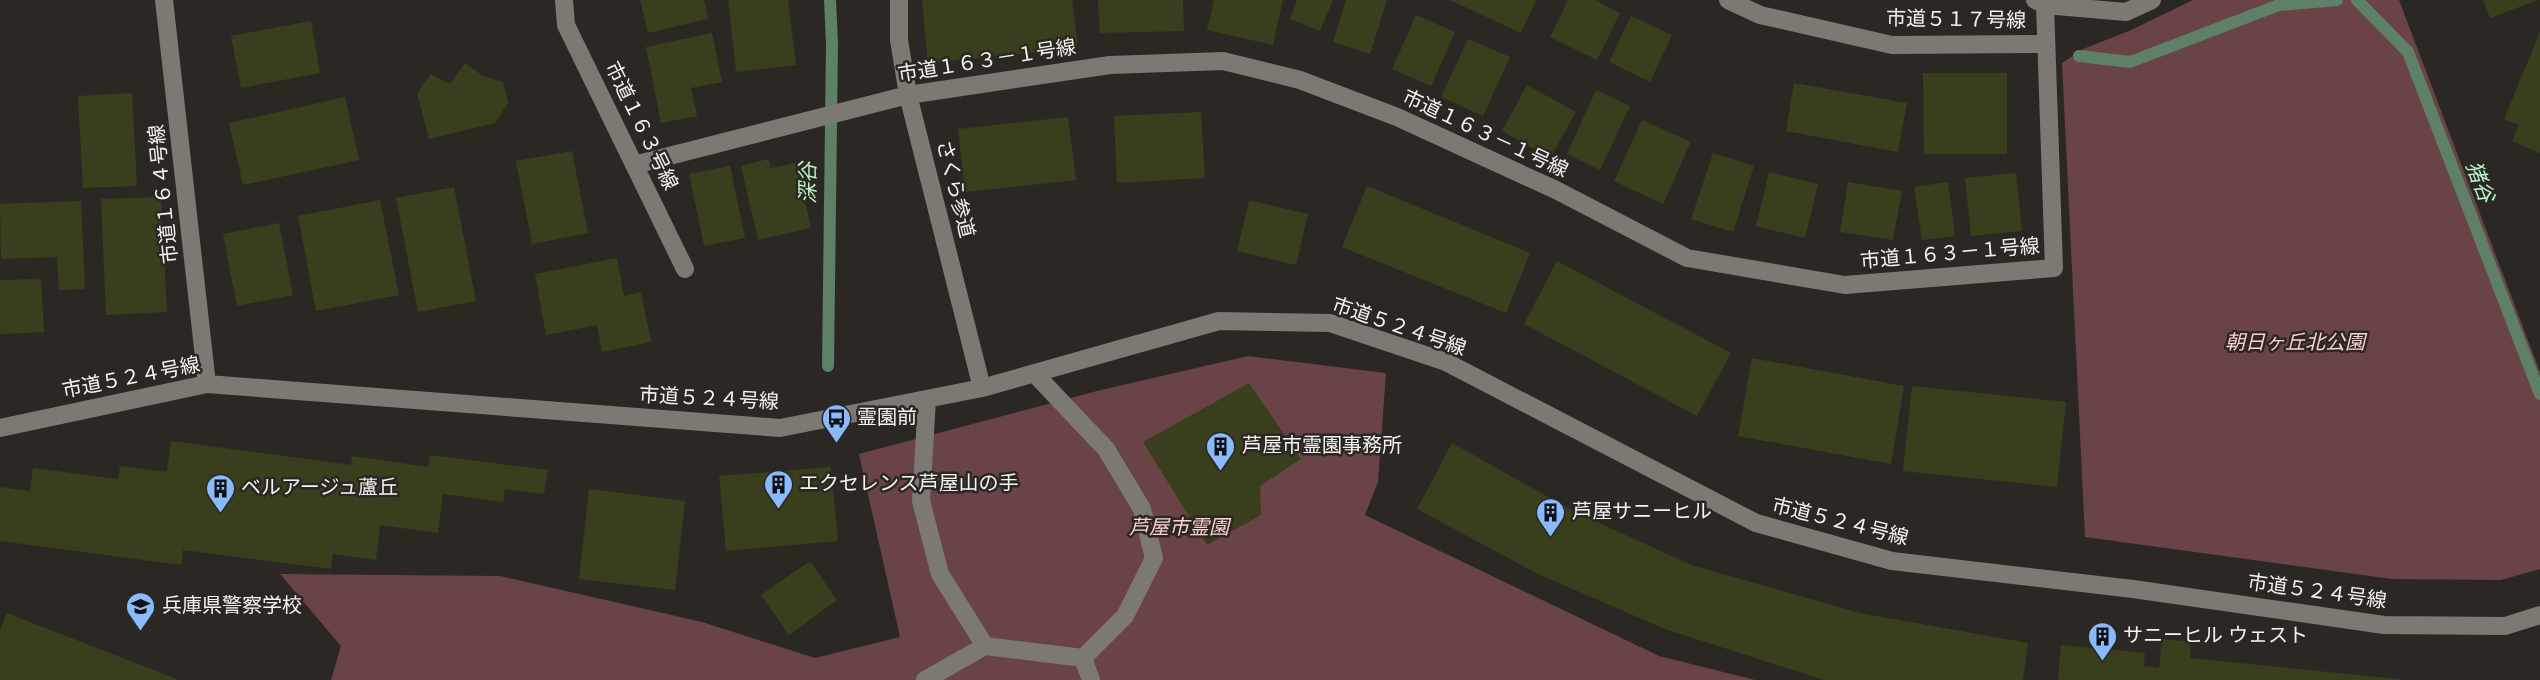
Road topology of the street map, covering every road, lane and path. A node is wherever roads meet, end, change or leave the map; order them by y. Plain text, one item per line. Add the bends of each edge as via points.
1 (164, 0) edge
2 (564, 0) edge
3 (899, 0) edge
4 (1728, 0) edge
5 (2152, 0) edge
6 (2040, 3) edge
7 (2045, 44) junction
8 (908, 95) junction
9 (634, 165) junction
10 (685, 269) dead end
11 (1034, 373) junction
12 (207, 384) junction
13 (982, 388) junction
14 (927, 399) junction
15 (0, 428) edge
16 (2540, 615) edge
17 (985, 646) junction
18 (1083, 658) junction
19 (925, 680) edge
20 (1091, 680) edge

1 - 12 street, 市道１６４号線
2 - 9 street, 市道１６３号線 via 566,25
3 - 8 street, さくら参道 via 899,40
4 - 7 street, 市道５１７号線 via 1760,15 1892,45
5 - 6 street via 2126,12
6 - 7 street, 市道１６３－１号線
7 - 8 street, 市道１６３－１号線 via 2055,268 1845,285 1687,258 1556,190 1397,117 1300,81 1223,61 1110,65
8 - 9 street, 市道１６３－１号線
8 - 13 street, さくら参道
9 - 10 street, 市道１６３号線
11 - 13 street, 市道５２４号線
11 - 16 street, 市道５２４号線 via 1219,321 1330,323 1446,362 1756,523 1892,561 2133,589 2384,625 2505,626
11 - 18 street via 1107,449 1142,509 1154,558 1125,616
12 - 14 street, 市道５２４号線 via 780,428
12 - 15 street, 市道５２４号線
13 - 14 street, 市道５２４号線
14 - 17 street via 921,501 940,574
17 - 18 street
17 - 19 street
18 - 20 street

